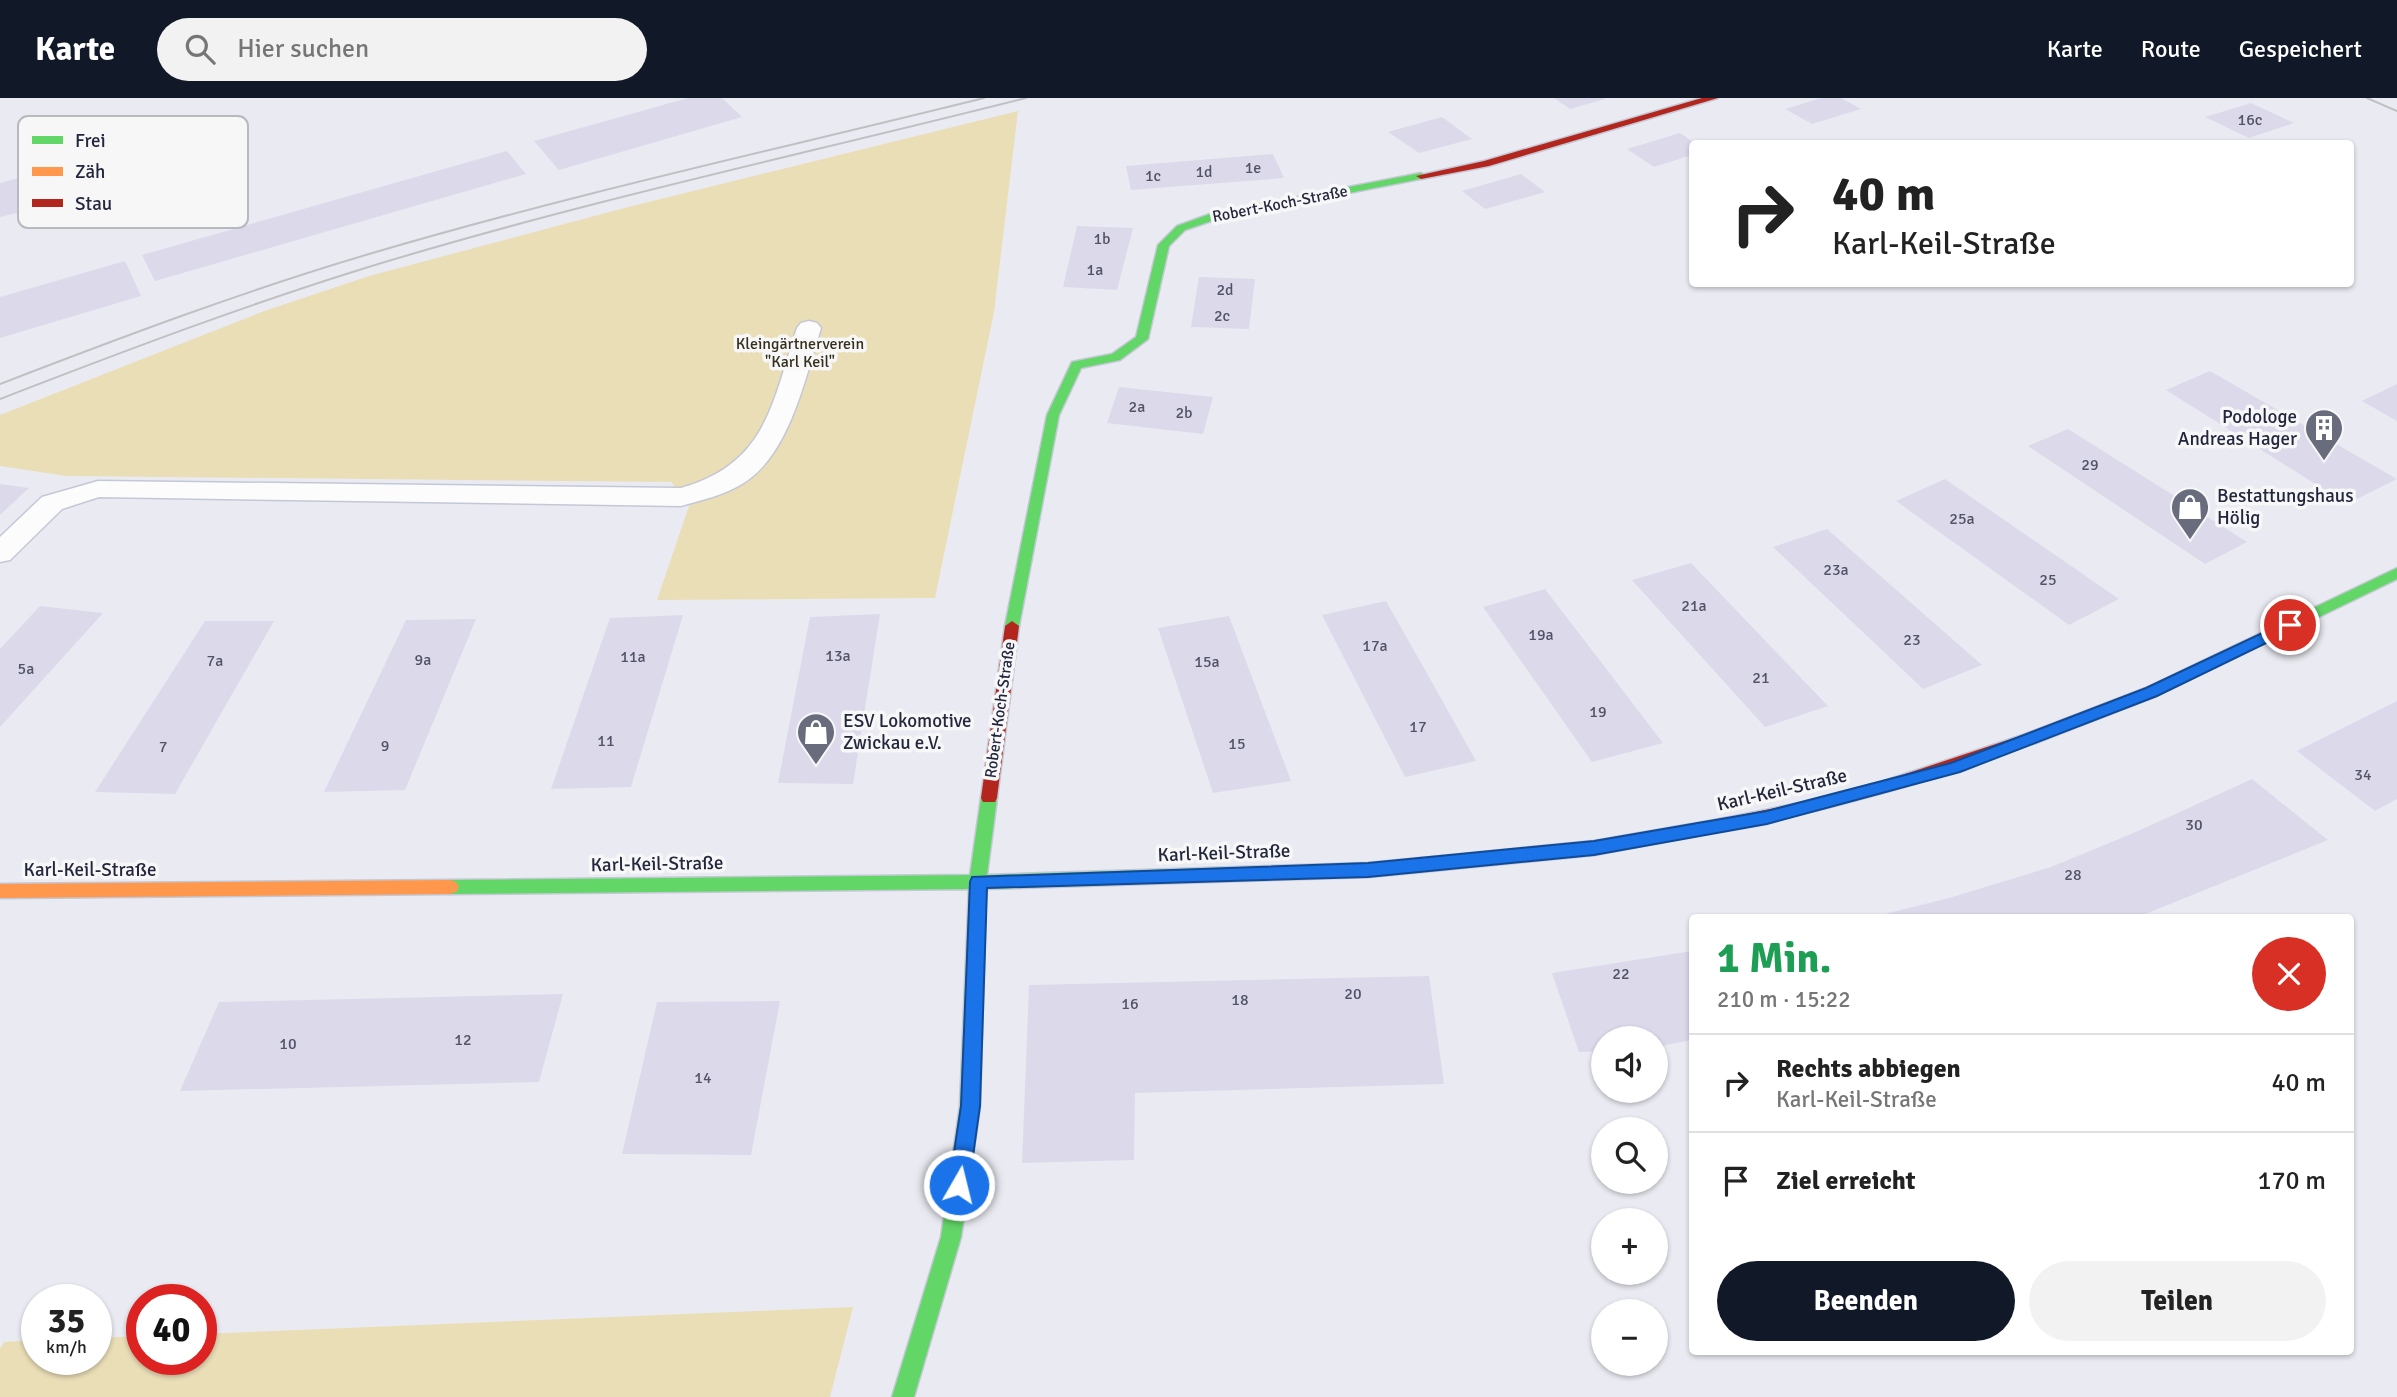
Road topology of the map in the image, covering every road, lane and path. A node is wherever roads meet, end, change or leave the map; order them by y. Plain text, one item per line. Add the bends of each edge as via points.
1 (1713, 98) edge
2 (809, 328) dead end
3 (0, 553) edge
4 (2397, 573) edge
5 (978, 882) junction
6 (0, 891) edge
7 (903, 1397) edge

1 - 5 street, Robert-Koch-Straße via 1485,164 1214,216 1181,228 1164,246 1142,339 1116,358 1076,365 1053,415 1016,594
2 - 3 lane via 772,433 744,469 716,487 681,497 98,489 52,503
4 - 5 street, Karl-Keil-Straße via 2083,720 1954,768 1767,817 1594,848 1368,870
5 - 6 street, Karl-Keil-Straße
5 - 7 street via 970,1106 955,1211

